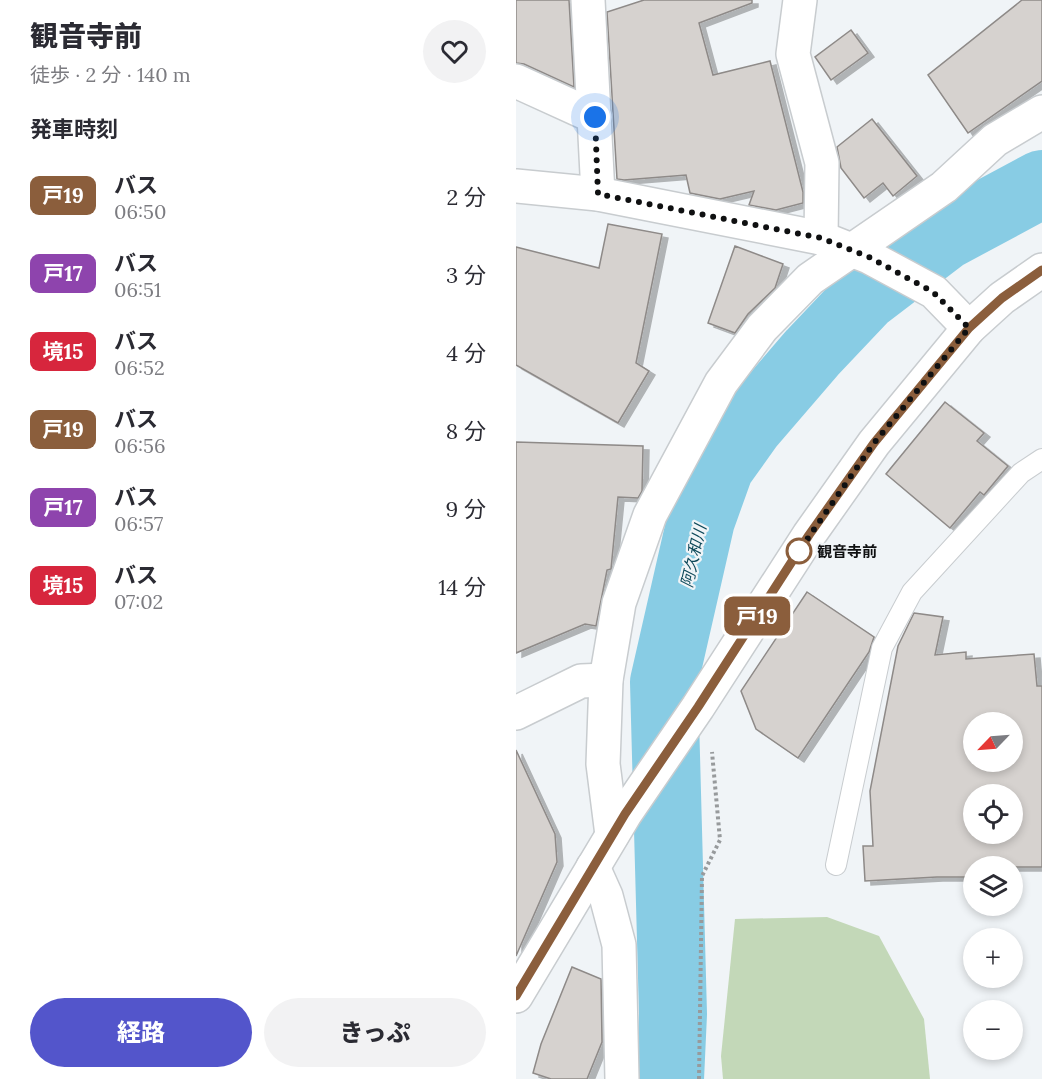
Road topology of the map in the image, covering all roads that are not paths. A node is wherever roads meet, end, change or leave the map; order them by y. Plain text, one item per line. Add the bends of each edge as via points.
1 (588, 0) edge
2 (800, 0) edge
3 (516, 81) edge
4 (1042, 112) edge
5 (595, 117) junction
6 (516, 186) edge
7 (598, 194) junction
8 (847, 248) junction
9 (1042, 270) edge
10 (969, 328) junction
11 (1042, 459) edge
12 (606, 680) junction
13 (516, 713) edge
14 (619, 824) junction
15 (836, 865) dead end
16 (593, 867) junction
17 (516, 996) edge
18 (622, 1079) edge

1 - 5 street
2 - 8 street via 793,54
3 - 5 street
4 - 8 street via 995,140 944,187
5 - 7 street
6 - 7 street
7 - 8 street
8 - 10 street via 933,292
8 - 12 street via 762,328 721,383 650,515 620,603
9 - 10 street
10 - 14 street via 868,452 809,535
11 - 15 lane via 1021,473 912,592 882,648
12 - 13 street via 581,681
12 - 14 street via 603,764
14 - 16 street
16 - 17 street
16 - 18 street via 619,945

